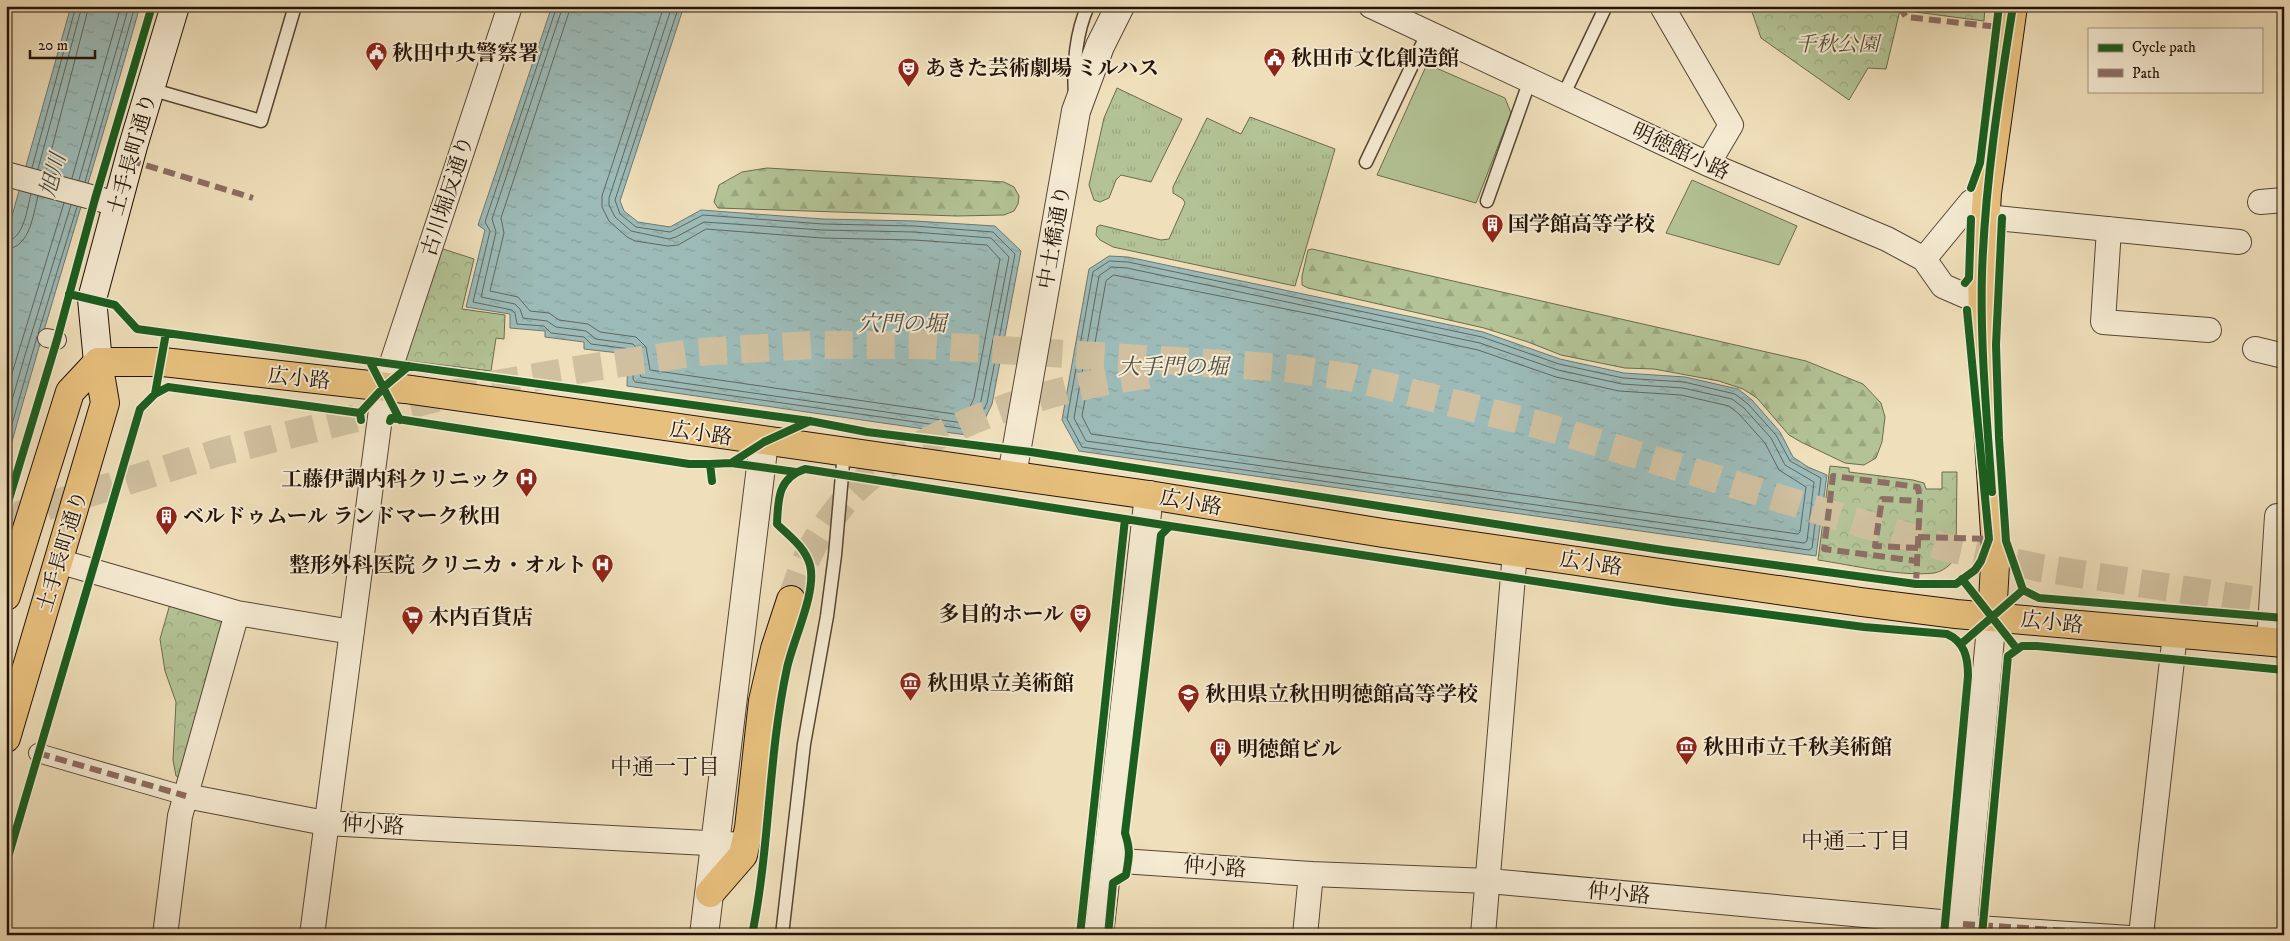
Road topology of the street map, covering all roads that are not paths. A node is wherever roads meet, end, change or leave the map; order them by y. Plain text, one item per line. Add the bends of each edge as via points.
1 (175, 6) edge
2 (295, 6) edge
3 (510, 6) edge
4 (1088, 6) edge
5 (1120, 6) edge
6 (1371, 6) edge
7 (1606, 6) edge
8 (1664, 6) edge
9 (2013, 6) edge
10 (1428, 32) junction
11 (1530, 80) junction
12 (150, 89) junction
13 (1562, 96) junction
14 (1076, 111) junction
15 (1366, 162) dead end
16 (1708, 164) junction
17 (6, 174) edge
18 (2284, 200) edge
19 (1487, 201) dead end
20 (2260, 202) dead end
21 (117, 204) junction
22 (1987, 205) junction
23 (2109, 229) junction
24 (2239, 242) dead end
25 (1924, 259) junction
26 (1982, 296) junction
27 (2209, 330) dead end
28 (2256, 349) dead end
29 (2284, 356) edge
30 (98, 362) junction
31 (384, 387) junction
32 (764, 442) junction
33 (844, 452) junction
34 (1012, 475) junction
35 (1149, 495) junction
36 (2284, 517) edge
37 (1515, 552) junction
38 (58, 562) junction
39 (6, 596) edge
40 (791, 600) tunnel mouth
41 (237, 613) junction
42 (1992, 616) junction
43 (352, 632) junction
44 (2174, 634) junction
45 (2276, 643) edge
46 (11, 704) edge
47 (6, 738) edge
48 (38, 753) dead end
49 (186, 796) junction
50 (325, 822) junction
51 (715, 843) junction
52 (745, 845) junction
53 (1107, 860) junction
54 (1311, 874) junction
55 (1488, 881) junction
56 (710, 893) junction
57 (1963, 929) edge
58 (165, 935) edge
59 (312, 935) edge
60 (704, 935) edge
61 (782, 935) edge
62 (1099, 935) edge
63 (1305, 935) edge
64 (1483, 935) edge
65 (2130, 935) edge
66 (2141, 935) edge

1 - 12 street, 土手長町通り
2 - 12 lane via 262,121
3 - 31 street, 古川堀反通り
4 - 14 lane via 1073,69
5 - 14 street, 中土橋通り via 1100,46
6 - 10 street, 明徳館小路
7 - 13 lane
8 - 16 street via 1731,125
9 - 22 main road
10 - 11 street, 明徳館小路
10 - 15 lane
11 - 13 street, 明徳館小路
11 - 19 lane
12 - 21 street, 土手長町通り
13 - 16 street, 明徳館小路
14 - 34 street, 中土橋通り
16 - 25 street, 明徳館小路 via 1887,238
17 - 21 street
18 - 20 street
21 - 30 street, 土手長町通り via 92,299
22 - 23 street
22 - 25 street via 1971,202
22 - 26 main road
23 - 24 street
23 - 27 street via 2103,322
25 - 26 street, 明徳館小路 via 1943,286 1966,296
26 - 42 main road via 1996,548
28 - 29 street
30 - 31 main road, 広小路 via 163,362
30 - 38 main road, 土手長町通り via 105,403
30 - 39 main road, 土手長町通り via 70,392
31 - 32 main road, 広小路
31 - 43 street, 古川堀反通り
32 - 33 main road, 広小路
32 - 51 street
33 - 34 main road, 広小路
33 - 61 lane via 835,555 804,744
34 - 35 main road, 広小路
35 - 37 main road, 広小路
35 - 53 street
36 - 45 street via 2277,516
37 - 42 main road, 広小路 via 1861,602
37 - 55 street
38 - 41 street
38 - 46 main road, 土手長町通り
40 - 52 main road via 763,701
41 - 43 street
41 - 49 street
42 - 44 main road, 広小路
42 - 57 street
43 - 50 street, 古川堀反通り
44 - 45 main road, 広小路
44 - 66 street
46 - 47 main road, 土手長町通り
48 - 49 street, 仲小路
49 - 50 street, 仲小路
49 - 58 street via 180,816
50 - 51 street, 仲小路
50 - 59 street, 古川堀反通り
51 - 52 street, 仲小路
51 - 56 street
52 - 56 main road via 743,855
53 - 54 street, 仲小路
53 - 62 street
54 - 55 street, 仲小路
54 - 63 street
55 - 57 street, 仲小路
55 - 64 street
56 - 60 street
57 - 65 street, 仲小路

